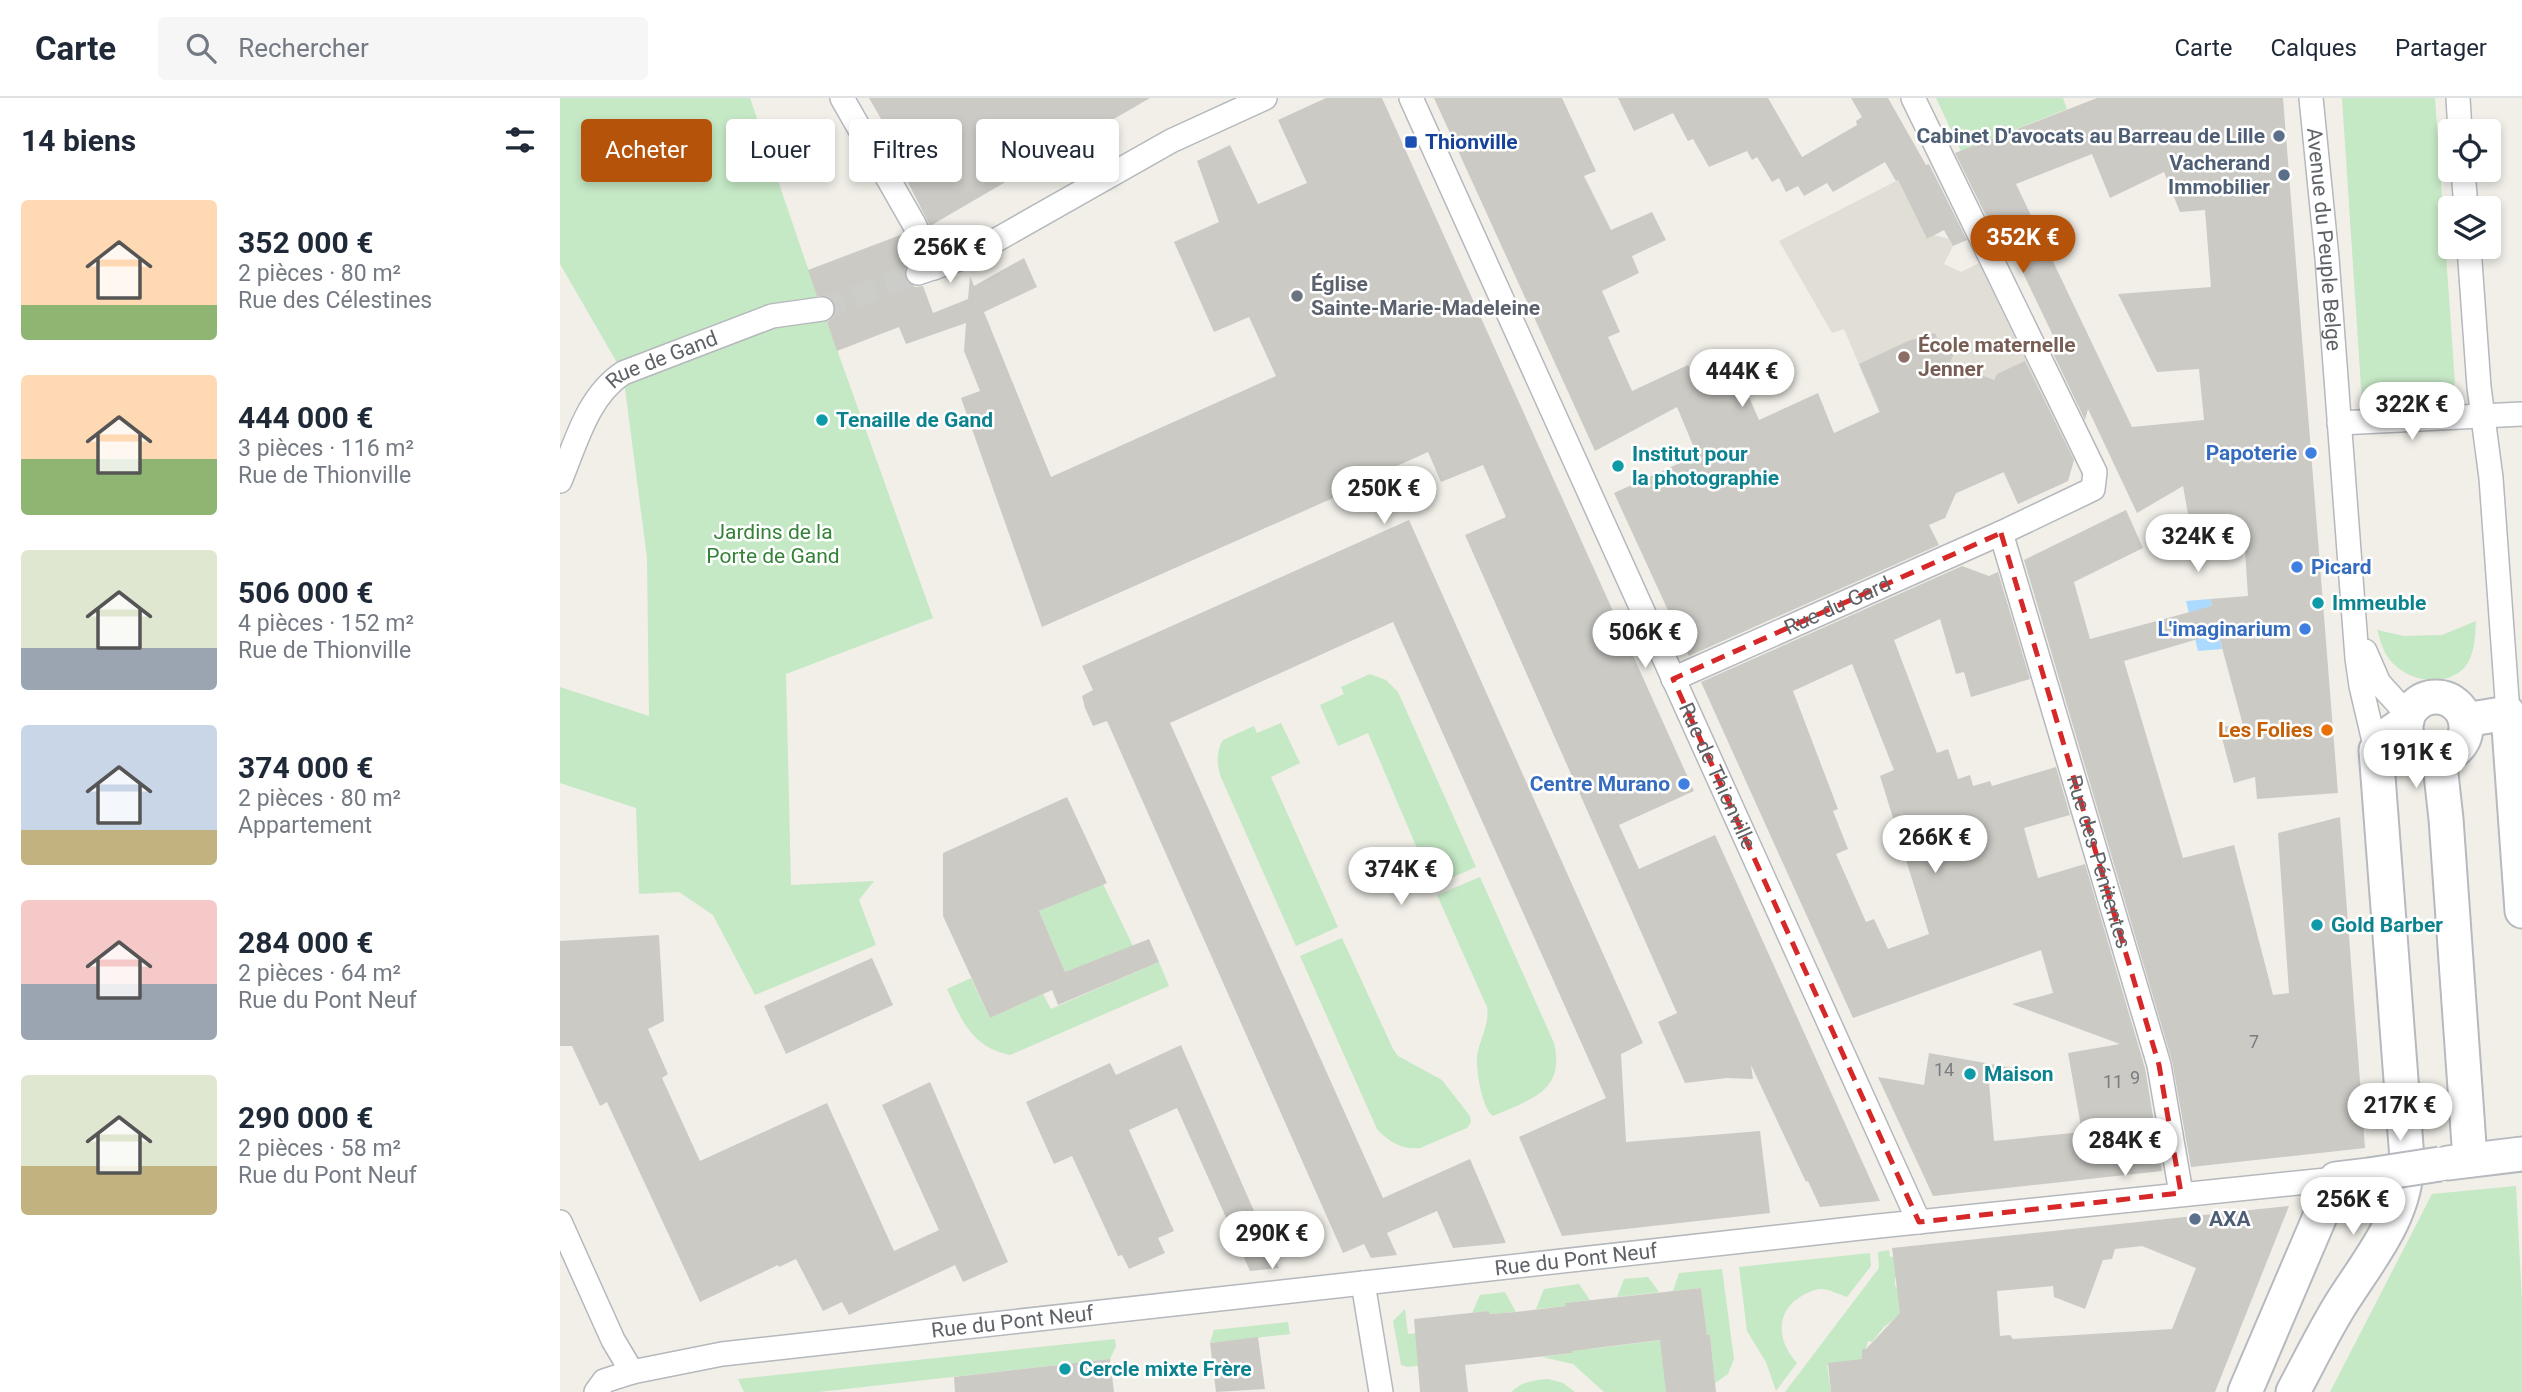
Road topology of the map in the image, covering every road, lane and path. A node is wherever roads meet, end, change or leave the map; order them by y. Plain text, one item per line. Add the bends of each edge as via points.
1 (842, 98) edge
2 (1265, 98) edge
3 (1411, 98) edge
4 (1913, 98) edge
5 (2311, 98) edge
6 (2458, 98) edge
7 (1230, 105) edge
8 (2459, 119) edge
9 (2470, 259) edge
10 (822, 309) tunnel mouth
11 (2522, 414) edge
12 (2483, 417) junction
13 (2339, 424) junction
14 (560, 481) edge
15 (2001, 533) junction
16 (2354, 611) junction
17 (1673, 679) junction
18 (2508, 713) junction
19 (2408, 719) junction
20 (2465, 720) junction
21 (2376, 750) junction
22 (2439, 756) junction
23 (2522, 911) edge
24 (2482, 1159) edge
25 (2336, 1178) junction
26 (2181, 1193) junction
27 (560, 1222) edge
28 (1919, 1222) junction
29 (1363, 1283) junction
30 (632, 1372) junction
31 (596, 1392) edge
32 (1381, 1392) edge
33 (2245, 1392) edge
34 (2293, 1392) edge

1 - 7 street via 914,224 926,271 968,256
2 - 7 street
3 - 17 street, Rue de Thionville
4 - 15 street, Rue du Gard via 2095,472 2093,489
5 - 13 street, Avenue du Peuple Belge
6 - 8 street
9 - 12 street
10 - 14 street, Rue de Gand via 772,316 609,382 592,406
11 - 12 street
12 - 13 street
12 - 18 street
13 - 16 street, Avenue du Peuple Belge
15 - 17 street, Rue du Gard
15 - 26 street, Rue des Pénitentes via 2159,1065
16 - 19 street, Avenue du Peuple Belge via 2375,677
16 - 21 street, Avenue du Peuple Belge via 2361,686
17 - 28 street, Rue de Thionville
18 - 20 street
18 - 23 street
19 - 20 street via 2417,704 2436,697 2451,701
19 - 21 street
19 - 22 street, Avenue du Peuple Belge via 2414,747
20 - 22 street via 2460,744
21 - 34 street, Avenue du Peuple Belge via 2406,1179 2388,1232
22 - 24 street
24 - 25 street, Rue du Pont Neuf, bridge
25 - 26 street, Rue du Pont Neuf
25 - 33 street
26 - 28 street, Rue du Pont Neuf
27 - 30 street
28 - 29 street, Rue du Pont Neuf
29 - 30 street, Rue du Pont Neuf via 722,1354
29 - 32 street
30 - 31 street, Rue du Pont Neuf via 604,1381

